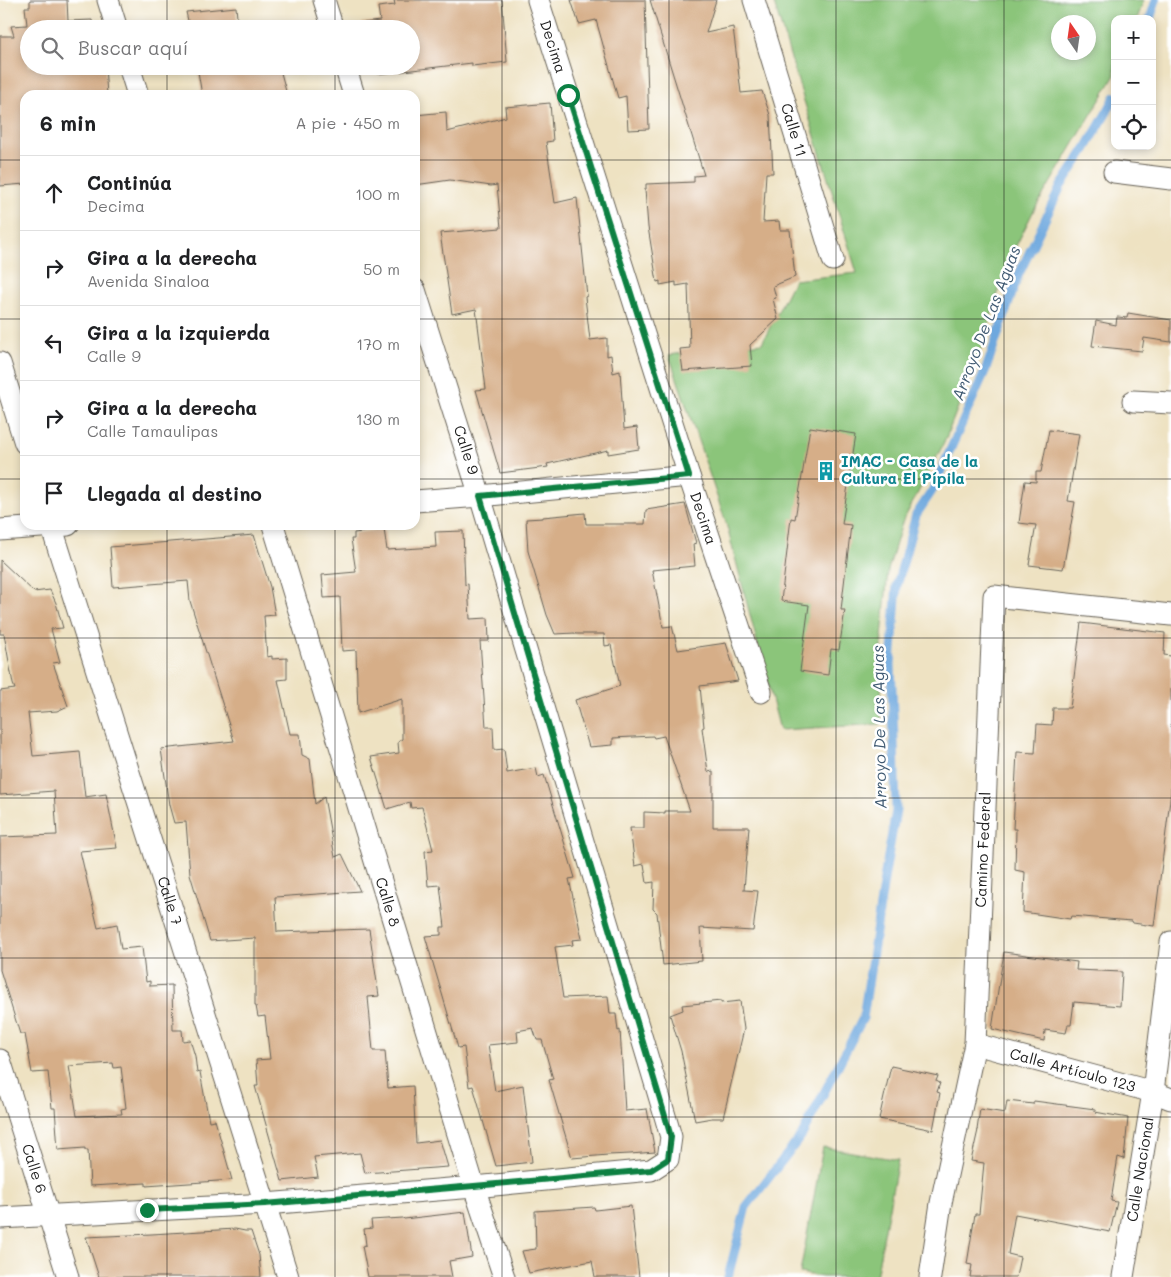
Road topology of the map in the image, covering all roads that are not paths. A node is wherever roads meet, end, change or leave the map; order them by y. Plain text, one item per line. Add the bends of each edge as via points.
1 (108, 0) edge
2 (324, 0) edge
3 (538, 0) edge
4 (754, 0) edge
5 (114, 20) edge
6 (330, 20) edge
7 (132, 75) edge
8 (347, 75) edge
9 (136, 90) edge
10 (352, 90) edge
11 (1114, 172) dead end
12 (1171, 179) edge
13 (833, 260) dead end
14 (420, 306) edge
15 (0, 363) edge
16 (1133, 401) dead end
17 (1171, 403) edge
18 (20, 427) edge
19 (689, 476) junction
20 (480, 496) junction
21 (420, 501) edge
22 (20, 528) edge
23 (0, 530) edge
24 (59, 530) edge
25 (275, 530) edge
26 (1171, 615) edge
27 (761, 692) dead end
28 (1171, 942) edge
29 (975, 1044) junction
30 (0, 1060) edge
31 (1162, 1095) edge
32 (474, 1186) junction
33 (265, 1204) junction
34 (48, 1214) junction
35 (0, 1218) edge
36 (68, 1277) edge
37 (288, 1277) edge
38 (504, 1277) edge
39 (930, 1277) edge
40 (1123, 1277) edge

1 - 5 street
2 - 6 street
3 - 19 street, Decima
4 - 13 street, Calle 11
7 - 9 street
8 - 10 street
11 - 12 street
14 - 20 street, Calle 9
15 - 18 street
16 - 17 street
19 - 20 street
19 - 27 street, Decima
20 - 21 street
20 - 32 street, Calle 9 via 671,1137 668,1159 651,1170
22 - 23 street
24 - 33 street, Calle 7
25 - 32 street, Calle 8
26 - 29 street, Camino Federal via 994,596
28 - 31 street, Calle Nacional
29 - 31 street, Calle Artículo 123
29 - 39 street, Camino Federal via 941,1203
30 - 34 street, Calle 6
31 - 40 street, Calle Nacional
32 - 33 street
32 - 38 street, Calle 8
33 - 34 street
33 - 37 street, Calle 7
34 - 35 street
34 - 36 street, Calle 6

